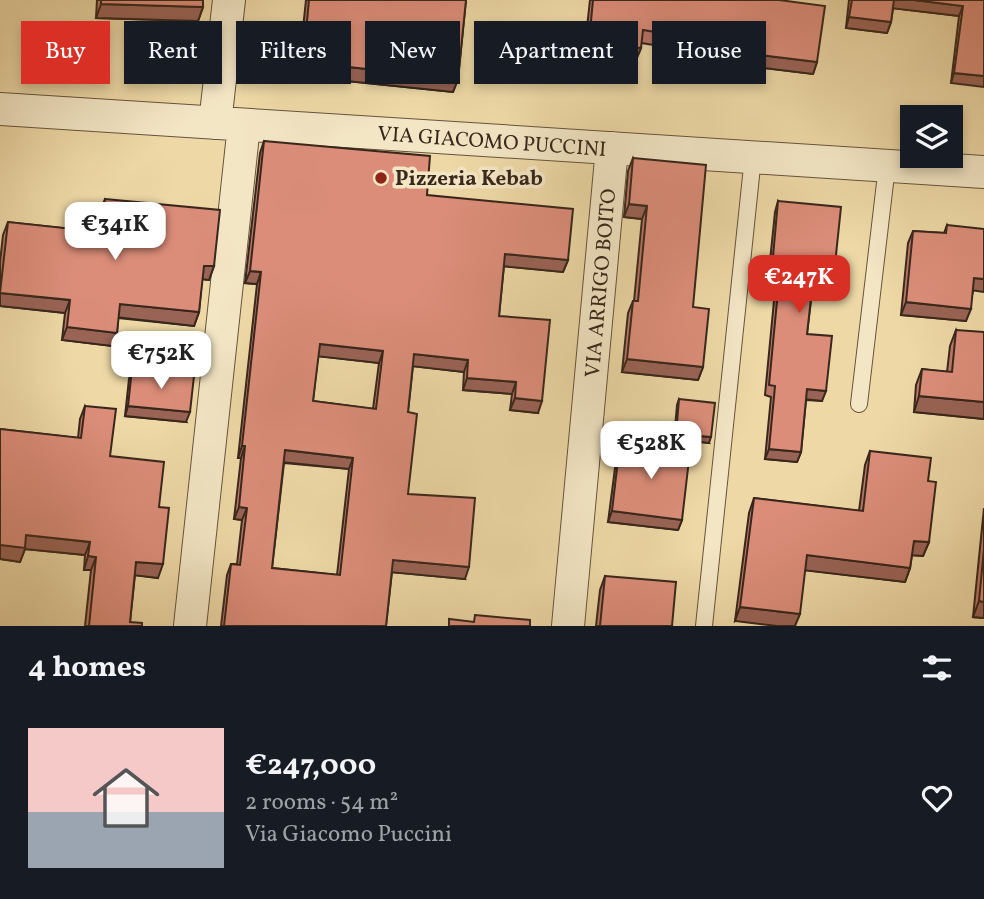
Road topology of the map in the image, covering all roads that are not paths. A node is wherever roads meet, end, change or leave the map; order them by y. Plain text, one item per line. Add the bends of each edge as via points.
1 (229, 0) edge
2 (0, 109) edge
3 (229, 124) junction
4 (612, 148) junction
5 (753, 158) junction
6 (887, 166) junction
7 (984, 172) edge
8 (859, 404) dead end
9 (190, 626) edge
10 (568, 626) edge
11 (704, 626) edge

1 - 3 street
2 - 3 street, VIA GIACOMO PUCCINI
3 - 4 street, VIA GIACOMO PUCCINI
3 - 9 street
4 - 5 street, VIA GIACOMO PUCCINI
4 - 10 street, VIA ARRIGO BOITO
5 - 6 street, VIA GIACOMO PUCCINI
5 - 11 lane
6 - 7 street, VIA GIACOMO PUCCINI
6 - 8 lane

